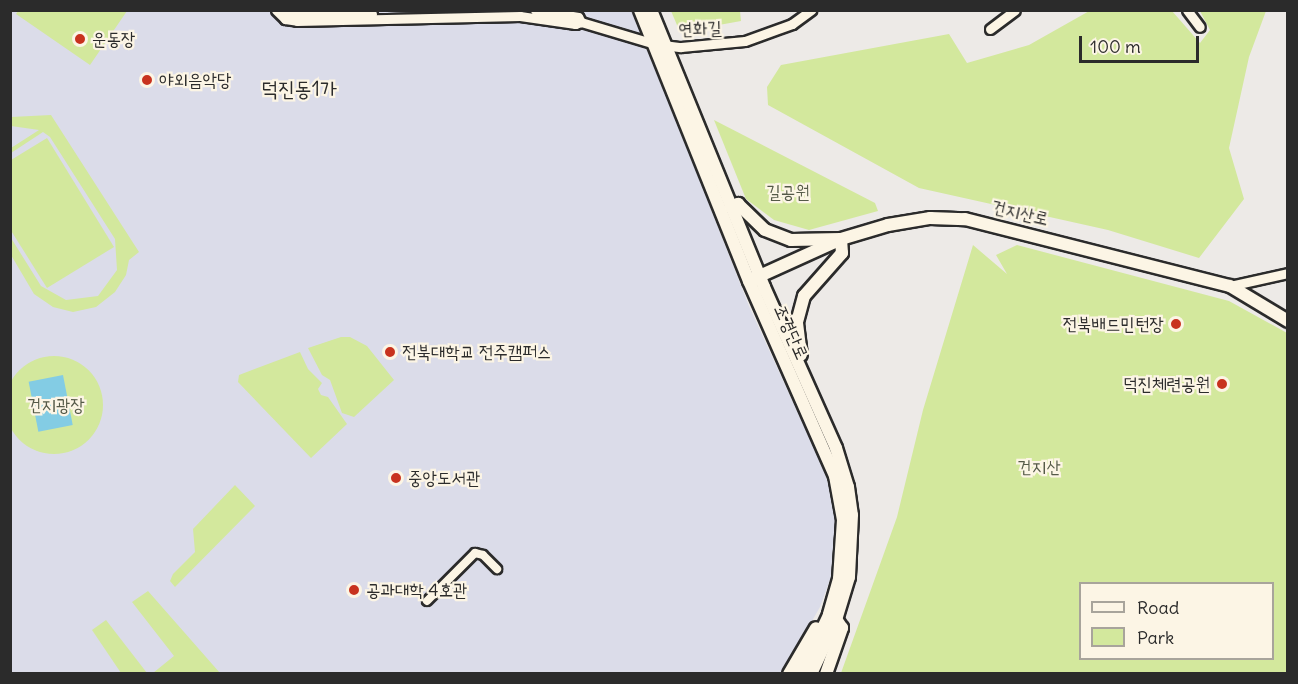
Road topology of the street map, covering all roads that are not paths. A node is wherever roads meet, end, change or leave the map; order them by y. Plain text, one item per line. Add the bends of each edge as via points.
1 (498, 10) edge
2 (535, 10) edge
3 (640, 10) edge
4 (651, 10) edge
5 (811, 10) edge
6 (1015, 10) edge
7 (1187, 10) edge
8 (277, 11) edge
9 (581, 22) junction
10 (1200, 27) dead end
11 (990, 29) dead end
12 (660, 45) junction
13 (731, 207) junction
14 (841, 239) junction
15 (1287, 273) edge
16 (755, 279) junction
17 (1230, 286) junction
18 (1287, 321) edge
19 (808, 386) junction
20 (497, 569) dead end
21 (427, 601) dead end
22 (833, 615) junction
23 (789, 674) edge
24 (801, 674) edge
25 (811, 674) edge
26 (826, 674) edge

1 - 8 street via 422,14
2 - 9 street via 578,17
3 - 12 street, 조경단로
4 - 12 street, 조경단로
5 - 12 street, 연화길 via 792,24 746,41 719,47
6 - 11 street
7 - 10 street
8 - 9 street via 285,19 297,21 520,16
9 - 12 street, 연화길
12 - 13 street, 조경단로
12 - 16 street, 조경단로
13 - 14 street via 738,204 765,230 791,240
13 - 16 street, 조경단로
14 - 16 street, 건지산로
14 - 17 street, 건지산로 via 910,220 965,219
14 - 19 street via 842,254 812,286 800,310 797,339
15 - 17 street, 건지산로
16 - 19 street, 조경단로
16 - 22 street, 조경단로 via 835,476 843,549
17 - 18 street
19 - 22 street, 조경단로 via 843,470 852,515 849,577
20 - 21 street via 483,555 475,553
22 - 23 street via 824,613
22 - 24 street, 조경단로
22 - 25 street, 조경단로
22 - 26 street via 842,628

